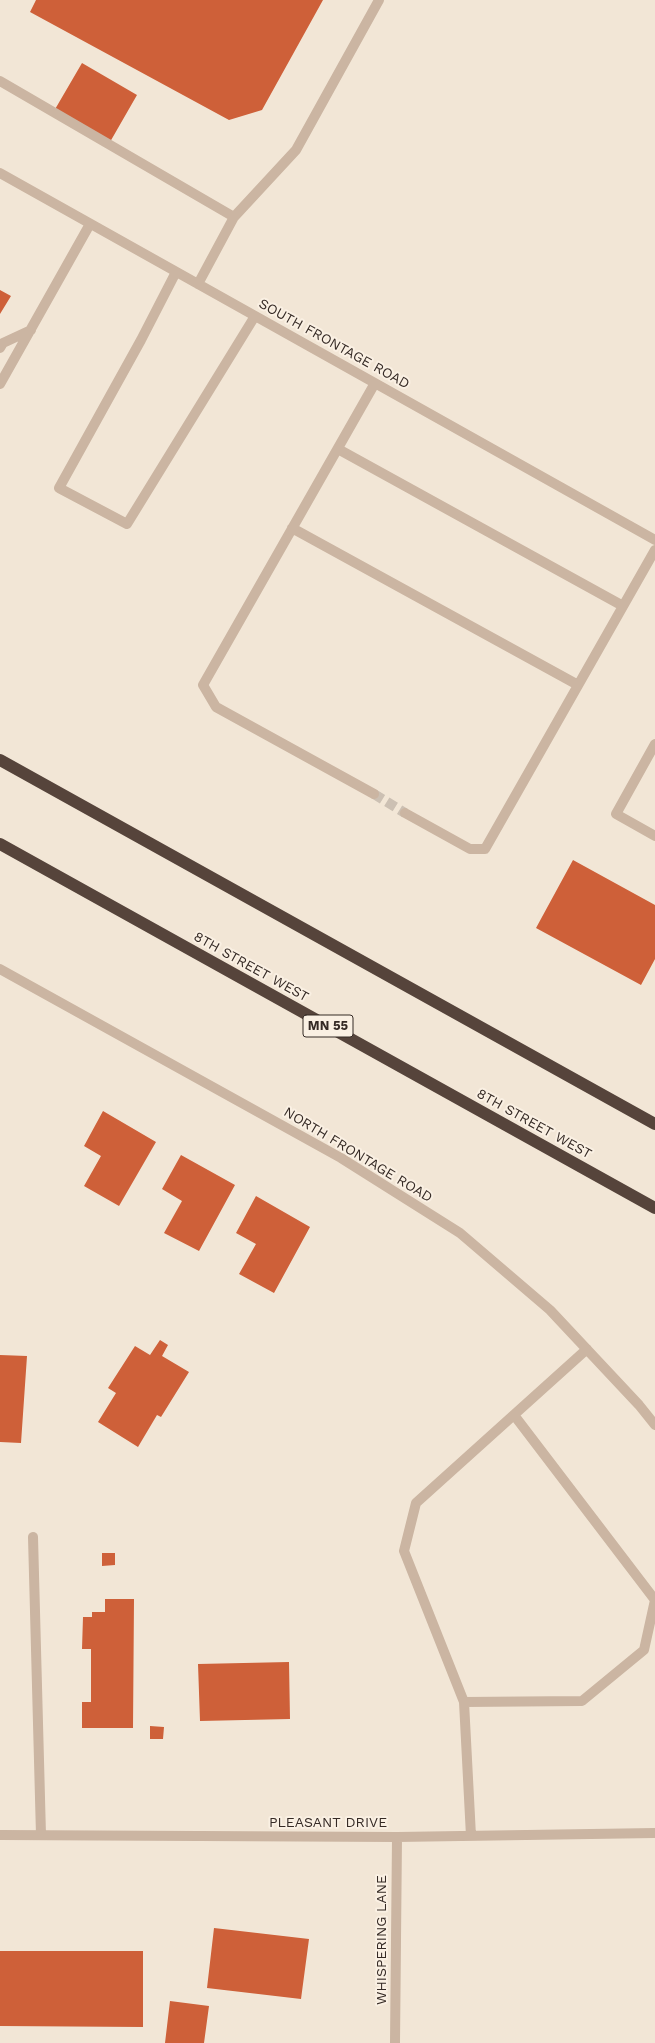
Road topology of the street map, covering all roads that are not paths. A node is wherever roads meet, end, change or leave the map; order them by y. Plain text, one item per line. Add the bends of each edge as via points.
1 (379, 0) edge
2 (0, 81) edge
3 (0, 174) edge
4 (234, 217) junction
5 (90, 224) junction
6 (176, 272) junction
7 (198, 284) junction
8 (255, 316) junction
9 (31, 330) junction
10 (0, 348) edge
11 (375, 383) junction
12 (0, 384) edge
13 (338, 449) junction
14 (292, 528) junction
15 (655, 540) edge
16 (655, 550) edge
17 (623, 606) junction
18 (578, 685) junction
19 (655, 744) edge
20 (0, 760) edge
21 (374, 794) tunnel mouth
22 (405, 813) tunnel mouth
23 (655, 836) edge
24 (0, 844) edge
25 (0, 969) edge
26 (655, 1124) edge
27 (655, 1208) edge
28 (587, 1349) junction
29 (514, 1415) junction
30 (655, 1425) edge
31 (33, 1537) dead end
32 (464, 1702) junction
33 (655, 1833) edge
34 (0, 1835) edge
35 (41, 1836) junction
36 (471, 1836) junction
37 (397, 1837) junction
38 (395, 2043) edge

1 - 4 street via 296,150
2 - 4 street
3 - 5 street, SOUTH FRONTAGE ROAD
4 - 7 street
5 - 6 street, SOUTH FRONTAGE ROAD
5 - 9 street
6 - 7 street, SOUTH FRONTAGE ROAD
6 - 8 street via 59,488 127,524
7 - 8 street, SOUTH FRONTAGE ROAD
8 - 11 street, SOUTH FRONTAGE ROAD
9 - 10 street via 3,343
9 - 12 street
11 - 13 street
11 - 15 street, SOUTH FRONTAGE ROAD
13 - 14 street
13 - 17 street
14 - 18 street
14 - 21 street via 202,685 216,707
16 - 17 street
17 - 18 street
18 - 22 street via 485,849 470,849
19 - 23 street via 616,814
20 - 26 highway
24 - 27 highway, 8TH STREET WEST / MN 55
25 - 28 street, NORTH FRONTAGE ROAD via 341,1158 460,1234 550,1310
28 - 29 street
28 - 30 street, NORTH FRONTAGE ROAD
29 - 32 street via 416,1503 404,1551
29 - 32 street via 655,1600 644,1650 582,1701
31 - 35 street
32 - 36 street
33 - 36 street, PLEASANT DRIVE
34 - 35 street, PLEASANT DRIVE
35 - 37 street, PLEASANT DRIVE
36 - 37 street, PLEASANT DRIVE
37 - 38 street, WHISPERING LANE

